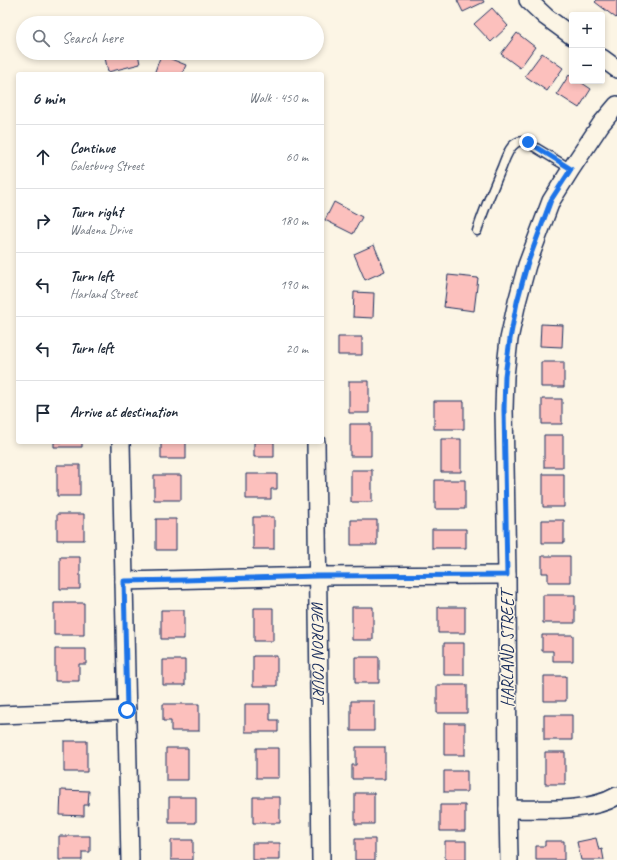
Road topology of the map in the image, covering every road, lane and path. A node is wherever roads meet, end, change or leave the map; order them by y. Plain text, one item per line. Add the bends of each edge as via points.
1 (528, 0) edge
2 (569, 34) edge
3 (605, 60) edge
4 (617, 69) edge
5 (617, 105) edge
6 (571, 169) junction
7 (477, 231) dead end
8 (121, 444) edge
9 (316, 444) edge
10 (507, 575) junction
11 (317, 576) junction
12 (124, 581) junction
13 (127, 710) junction
14 (0, 715) edge
15 (617, 796) edge
16 (508, 809) junction
17 (130, 860) edge
18 (321, 860) edge
19 (509, 860) edge

1 - 2 street
3 - 4 street
5 - 6 street, HARLAND STREET
6 - 7 lane via 528,142 516,143 495,182
6 - 10 street, HARLAND STREET via 551,200 527,265 510,339 504,409
8 - 12 street
9 - 11 street, WEDRON COURT
10 - 11 street
10 - 16 street, HARLAND STREET
11 - 12 street
11 - 18 street, WEDRON COURT
12 - 13 street
13 - 14 street
13 - 17 street
15 - 16 street via 574,808
16 - 19 street, HARLAND STREET

